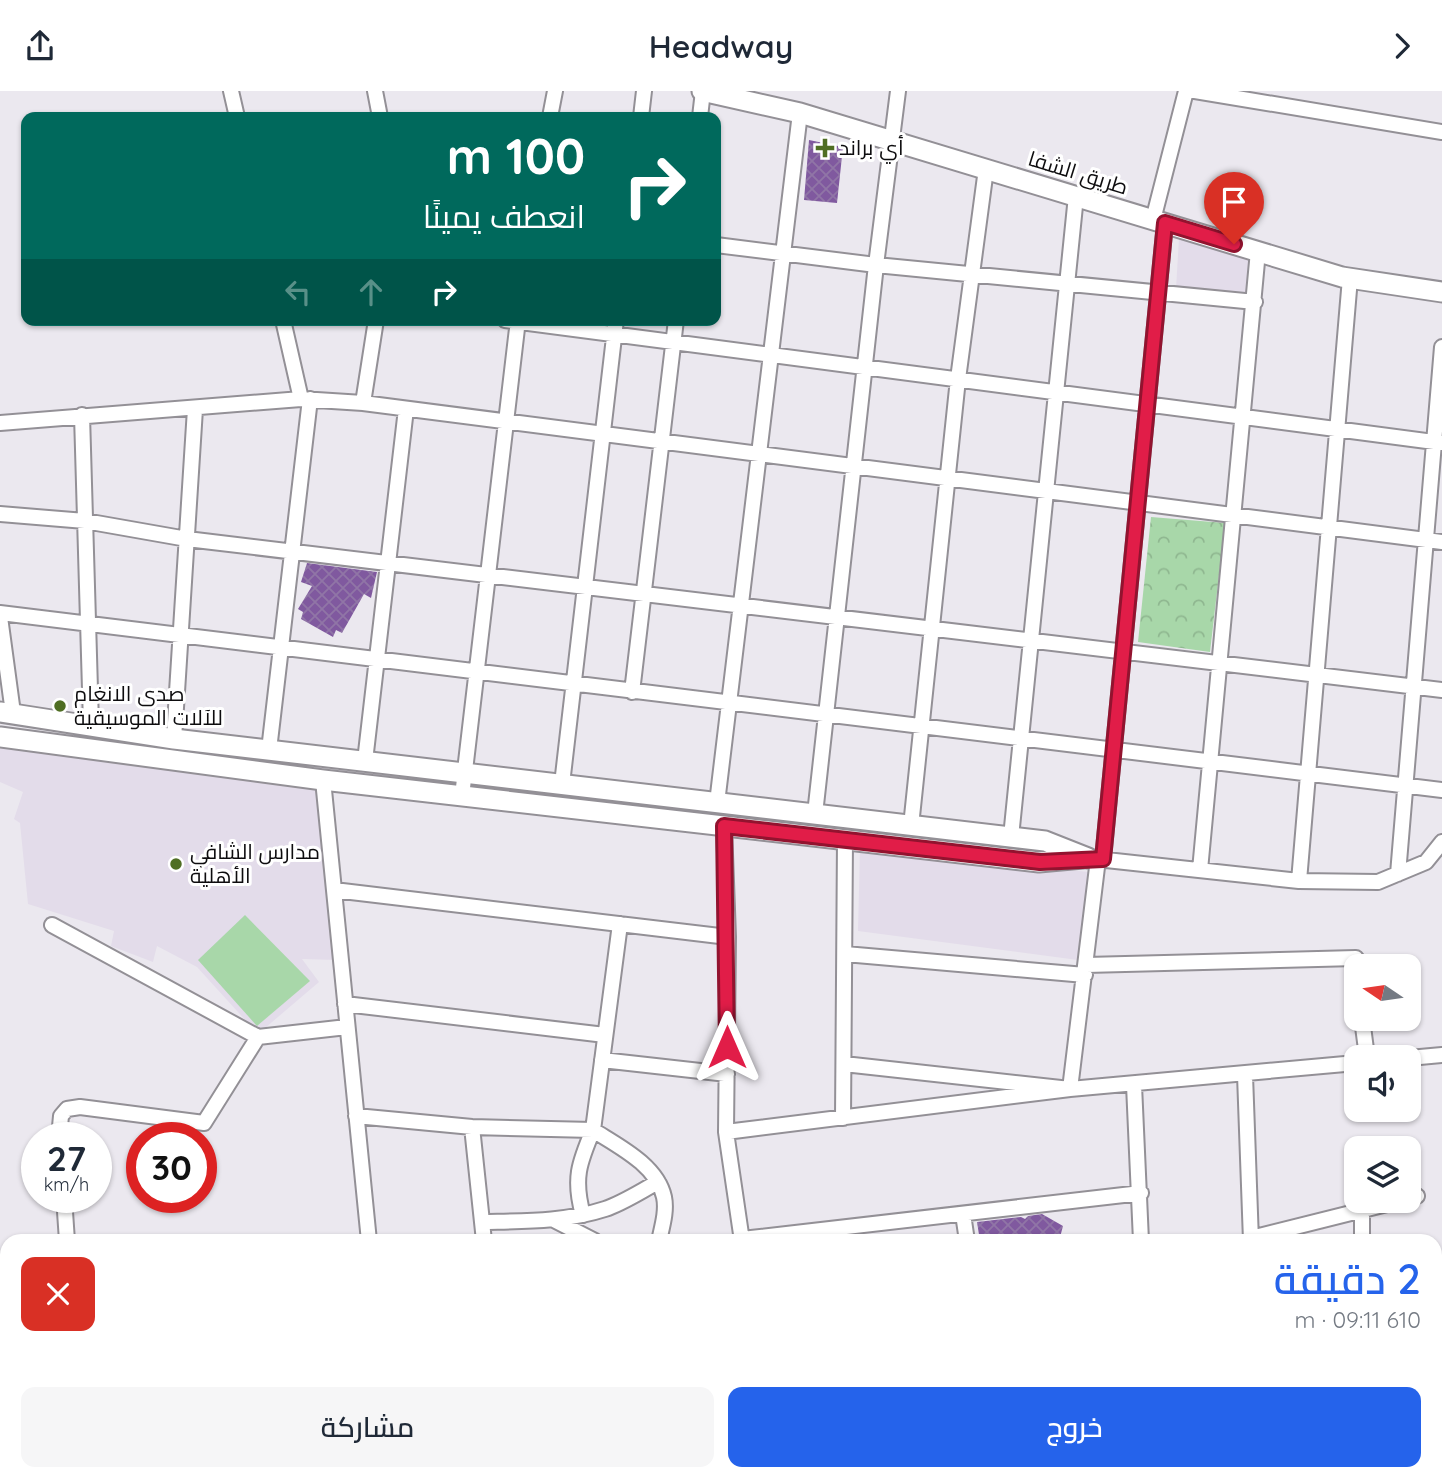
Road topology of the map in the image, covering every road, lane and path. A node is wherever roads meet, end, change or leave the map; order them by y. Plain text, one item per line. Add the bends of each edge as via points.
1 (230, 91) edge
2 (375, 91) edge
3 (555, 91) edge
4 (644, 91) edge
5 (702, 91) edge
6 (898, 91) edge
7 (1186, 91) edge
8 (1195, 91) edge
9 (236, 112) edge
10 (379, 112) edge
11 (551, 112) edge
12 (642, 112) edge
13 (700, 112) edge
14 (800, 113) junction
15 (1442, 131) edge
16 (892, 141) junction
17 (986, 169) junction
18 (1076, 196) junction
19 (1159, 222) junction
20 (721, 246) edge
21 (1258, 251) junction
22 (783, 253) junction
23 (876, 265) junction
24 (974, 274) junction
25 (1350, 278) junction
26 (1067, 283) junction
27 (1158, 292) junction
28 (1442, 292) edge
29 (1255, 302) junction
30 (286, 326) edge
31 (375, 326) edge
32 (514, 326) edge
33 (675, 326) edge
34 (615, 327) edge
35 (673, 342) junction
36 (1442, 347) edge
37 (771, 355) junction
38 (864, 367) junction
39 (958, 379) junction
40 (1056, 392) junction
41 (306, 399) junction
42 (363, 403) junction
43 (1148, 404) junction
44 (195, 408) junction
45 (406, 409) junction
46 (82, 415) junction
47 (1244, 417) junction
48 (506, 422) junction
49 (0, 423) edge
50 (1339, 429) junction
51 (603, 434) junction
52 (662, 441) junction
53 (1438, 442) edge
54 (759, 453) junction
55 (854, 466) junction
56 (948, 477) junction
57 (1045, 490) junction
58 (1138, 502) junction
59 (0, 514) edge
60 (1234, 515) junction
61 (85, 521) junction
62 (1331, 528) junction
63 (187, 539) junction
64 (1426, 540) junction
65 (1442, 542) edge
66 (292, 551) junction
67 (388, 563) junction
68 (488, 575) junction
69 (585, 587) junction
70 (643, 594) junction
71 (741, 605) junction
72 (0, 615) edge
73 (837, 617) junction
74 (88, 622) junction
75 (933, 627) junction
76 (180, 637) junction
77 (1031, 640) junction
78 (281, 650) junction
79 (1124, 651) junction
80 (377, 661) junction
81 (1220, 663) junction
82 (477, 673) junction
83 (1318, 675) junction
84 (573, 685) junction
85 (1414, 686) junction
86 (1442, 690) edge
87 (632, 692) junction
88 (729, 703) junction
89 (7, 713) edge
90 (826, 715) junction
91 (91, 724) junction
92 (922, 727) junction
93 (0, 737) edge
94 (174, 739) junction
95 (1021, 739) junction
96 (269, 750) junction
97 (1114, 750) junction
98 (365, 761) junction
99 (1210, 762) junction
100 (465, 773) junction
101 (1309, 773) junction
102 (323, 780) junction
103 (562, 784) junction
104 (1405, 785) junction
105 (1442, 790) edge
106 (462, 796) junction
107 (717, 803) junction
108 (815, 814) junction
109 (911, 825) junction
110 (724, 826) junction
111 (1011, 837) junction
112 (845, 840) junction
113 (1442, 842) edge
114 (1097, 859) junction
115 (1200, 870) junction
116 (1398, 874) junction
117 (1299, 881) junction
118 (334, 890) junction
119 (620, 924) junction
120 (52, 925) dead end
121 (728, 937) junction
122 (845, 954) junction
123 (1344, 959) edge
124 (1085, 970) junction
125 (345, 1004) junction
126 (347, 1027) junction
127 (606, 1035) junction
128 (258, 1037) junction
129 (1442, 1055) edge
130 (1421, 1057) edge
131 (602, 1061) junction
132 (844, 1064) junction
133 (1344, 1064) edge
134 (727, 1074) junction
135 (1245, 1075) junction
136 (1134, 1085) junction
137 (1070, 1089) junction
138 (356, 1116) junction
139 (844, 1118) junction
140 (60, 1122) edge
141 (472, 1127) junction
142 (593, 1130) junction
143 (726, 1132) junction
144 (658, 1182) junction
145 (1141, 1193) junction
146 (65, 1213) edge
147 (1351, 1213) edge
148 (1362, 1213) edge
149 (963, 1214) junction
150 (583, 1215) junction
151 (554, 1220) junction
152 (482, 1223) junction
153 (856, 1233) edge
154 (67, 1234) edge
155 (368, 1234) edge
156 (483, 1234) edge
157 (581, 1234) edge
158 (660, 1234) edge
159 (741, 1234) edge
160 (966, 1234) edge
161 (1141, 1234) edge
162 (1251, 1234) edge
163 (1270, 1234) edge
164 (1362, 1234) edge
165 (0, 1307) edge
166 (0, 1385) edge

1 - 9 street
2 - 10 street
3 - 11 street
4 - 12 street
5 - 13 street
5 - 14 street, طريق الشفا
6 - 16 street
7 - 19 street
8 - 15 street
14 - 16 street, طريق الشفا
14 - 22 street
16 - 17 street, طريق الشفا
16 - 23 street
17 - 18 street, طريق الشفا
17 - 24 street
18 - 19 street, طريق الشفا
18 - 26 street
19 - 21 street, طريق الشفا
19 - 27 street
20 - 22 street
21 - 25 street, طريق الشفا
21 - 29 street
22 - 23 street
22 - 37 street
23 - 24 street
23 - 38 street
24 - 26 street
24 - 39 street
25 - 28 street, طريق الشفا
25 - 50 street
26 - 27 street
26 - 40 street
27 - 29 street
27 - 43 street
29 - 47 street
30 - 41 street
31 - 42 street
32 - 48 street
33 - 35 street
34 - 35 street
34 - 51 street
35 - 37 street
35 - 52 street
36 - 53 street
37 - 38 street
37 - 54 street
38 - 39 street
38 - 55 street
39 - 40 street
39 - 56 street
40 - 43 street
40 - 57 street
41 - 42 street
41 - 44 street
41 - 66 street
42 - 45 street
43 - 47 street
43 - 58 street
44 - 46 street
44 - 63 street
45 - 48 street
45 - 67 street
46 - 49 street
46 - 61 street
47 - 50 street
47 - 60 street
48 - 51 street
48 - 68 street
50 - 53 street
50 - 62 street
51 - 52 street
51 - 69 street
52 - 54 street
52 - 70 street
53 - 64 street
54 - 55 street
54 - 71 street
55 - 56 street
55 - 73 street
56 - 57 street
56 - 75 street
57 - 58 street
57 - 77 street
58 - 60 street
58 - 79 street
59 - 61 street
60 - 62 street
60 - 81 street
61 - 63 street
61 - 74 street
62 - 64 street
62 - 83 street
63 - 66 street
63 - 76 street
64 - 65 street
64 - 85 street
66 - 67 street
66 - 78 street
67 - 68 street
67 - 80 street
68 - 69 street
68 - 82 street
69 - 70 street
69 - 84 street
70 - 71 street
70 - 87 street
71 - 73 street
71 - 88 street
72 - 74 street
72 - 89 street
73 - 75 street
73 - 90 street
74 - 76 street
74 - 91 street
75 - 77 street
75 - 92 street
76 - 78 street
76 - 94 street
77 - 79 street
77 - 95 street
78 - 80 street
78 - 96 street
79 - 81 street
79 - 97 street
80 - 82 street
80 - 98 street
81 - 83 street
81 - 99 street
82 - 84 street
82 - 100 street
83 - 85 street
83 - 101 street
84 - 87 street
84 - 103 street
85 - 86 street
85 - 104 street
87 - 88 street
88 - 90 street
88 - 107 street
89 - 91 street
90 - 92 street
90 - 108 street
91 - 94 street
92 - 95 street
92 - 109 street
93 - 102 street
94 - 96 street
95 - 97 street
95 - 111 street
96 - 98 street
97 - 99 street
97 - 114 street
98 - 100 street
99 - 101 street
99 - 115 street
100 - 103 street
100 - 106 street
101 - 104 street
101 - 117 street
102 - 106 street
102 - 118 street
103 - 107 street
104 - 105 street
104 - 116 street
106 - 110 street
107 - 108 street
108 - 109 street
109 - 111 street
110 - 112 street
110 - 121 street
111 - 114 street via 1045,841
112 - 114 street via 1040,862
112 - 122 street
113 - 116 street via 1426,862
114 - 115 street
114 - 124 street
115 - 117 street
116 - 117 street via 1378,882
118 - 119 street
118 - 125 street
119 - 121 street
119 - 127 street
120 - 128 street
121 - 134 street
122 - 124 street
122 - 132 street
123 - 124 street
124 - 137 street
125 - 126 street
125 - 127 street
126 - 128 street
126 - 138 street
127 - 131 street
128 - 140 street via 204,1123 80,1108 67,1109
129 - 130 street
131 - 134 street
131 - 142 street
132 - 137 street
132 - 139 street
133 - 135 street
134 - 143 street
135 - 136 street
135 - 162 street
136 - 137 street
136 - 145 street
137 - 139 street
138 - 141 street
138 - 155 street
139 - 143 street
141 - 142 street
141 - 152 street
142 - 144 street via 633,1156
142 - 150 street via 579,1164 576,1190
143 - 159 street
144 - 150 street via 608,1209
144 - 158 street via 664,1198
145 - 149 street
145 - 161 street
146 - 154 street
147 - 163 street
148 - 164 street
149 - 153 street
149 - 160 street
150 - 151 street
151 - 152 street
151 - 157 street
152 - 156 street
165 - 166 street

